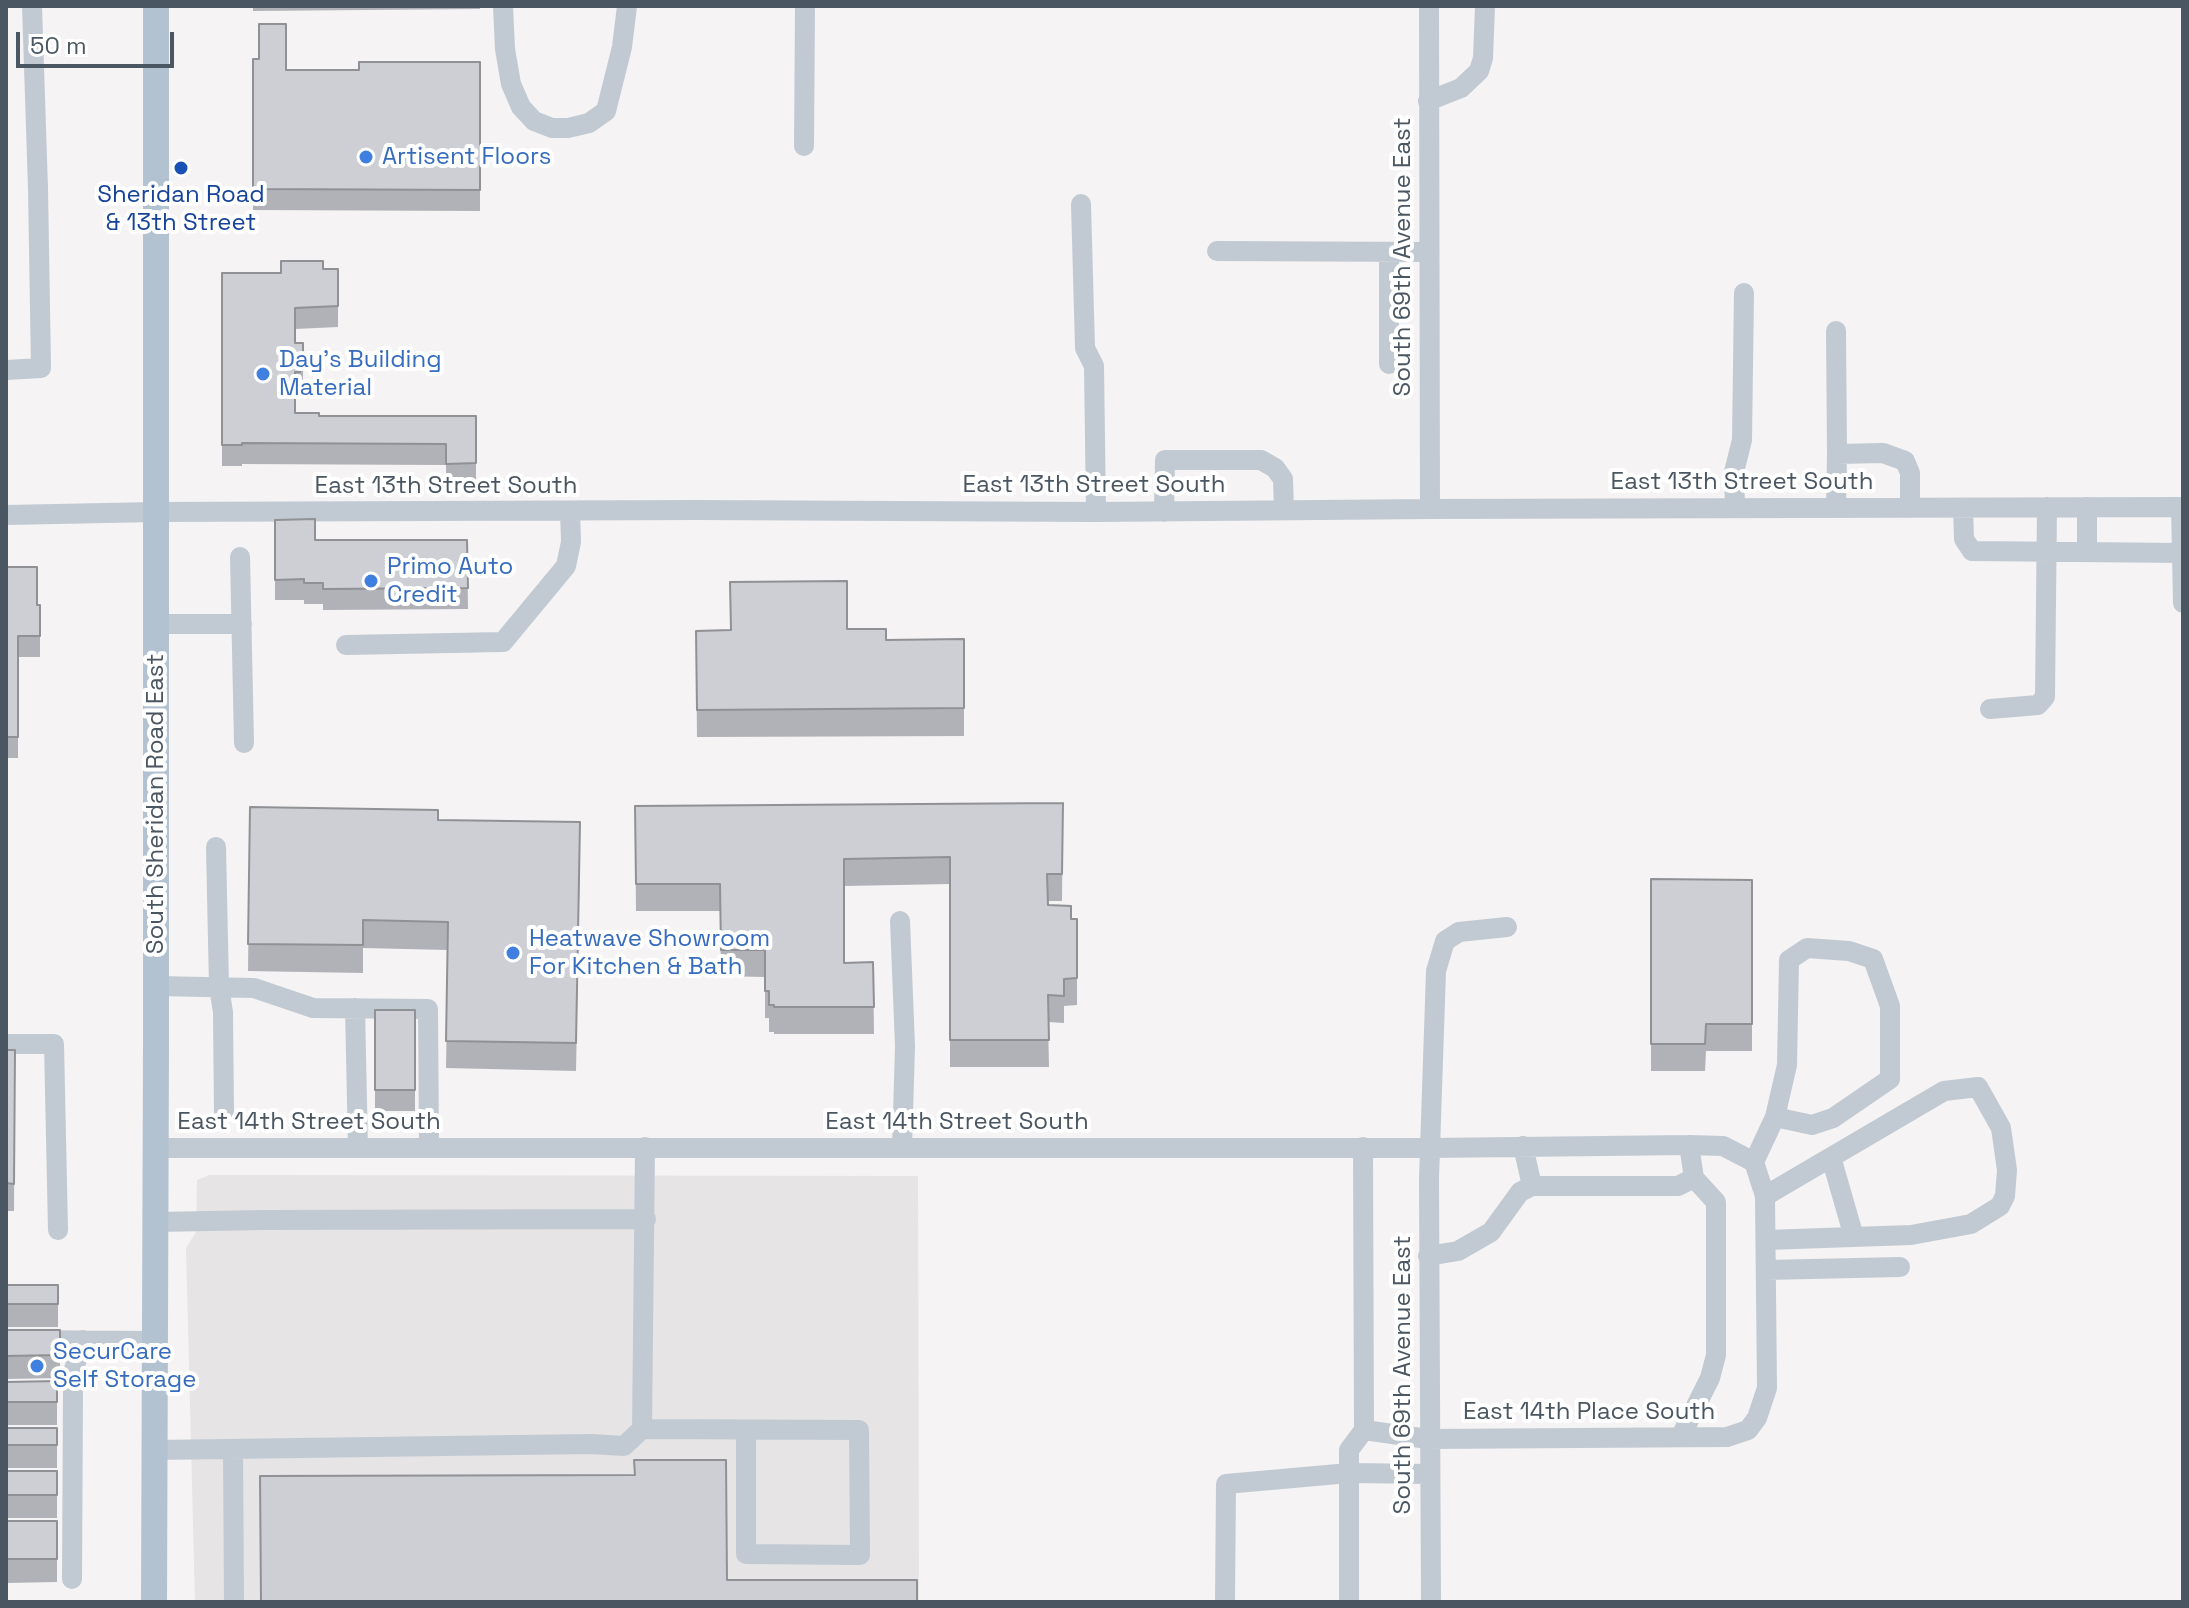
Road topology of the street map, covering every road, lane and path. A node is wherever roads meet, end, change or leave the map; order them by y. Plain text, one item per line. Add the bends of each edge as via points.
1 (32, 6) edge
2 (156, 6) edge
3 (503, 6) edge
4 (627, 6) edge
5 (805, 6) edge
6 (1429, 6) edge
7 (1485, 6) edge
8 (1428, 101) junction
9 (804, 146) dead end
10 (1081, 204) dead end
11 (1217, 251) dead end
12 (1389, 252) junction
13 (1428, 252) junction
14 (1744, 293) dead end
15 (1836, 331) dead end
16 (1389, 364) dead end
17 (6, 370) edge
18 (1837, 454) junction
19 (2047, 507) junction
20 (2087, 507) junction
21 (2182, 507) edge
22 (1735, 508) junction
23 (1836, 508) junction
24 (1910, 508) junction
25 (1963, 508) junction
26 (1430, 509) junction
27 (1284, 510) junction
28 (570, 511) junction
29 (156, 512) junction
30 (1096, 512) junction
31 (1164, 512) junction
32 (6, 515) edge
33 (2047, 551) junction
34 (2087, 552) junction
35 (2182, 553) edge
36 (240, 557) dead end
37 (2183, 603) edge
38 (156, 624) junction
39 (242, 624) junction
40 (346, 645) dead end
41 (1990, 709) dead end
42 (244, 743) dead end
43 (216, 847) dead end
44 (900, 921) dead end
45 (1507, 927) dead end
46 (156, 986) junction
47 (219, 987) junction
48 (355, 1008) junction
49 (6, 1044) edge
50 (224, 1112) dead end
51 (1775, 1117) junction
52 (1689, 1145) junction
53 (1523, 1146) junction
54 (429, 1147) junction
55 (645, 1147) junction
56 (1363, 1147) junction
57 (156, 1148) junction
58 (358, 1148) junction
59 (902, 1148) junction
60 (1429, 1148) junction
61 (1831, 1157) junction
62 (1754, 1162) junction
63 (1694, 1178) junction
64 (1532, 1186) junction
65 (1765, 1196) junction
66 (646, 1219) junction
67 (156, 1222) junction
68 (58, 1230) dead end
69 (1854, 1237) junction
70 (1766, 1240) junction
71 (1428, 1256) junction
72 (1900, 1267) dead end
73 (1766, 1270) junction
74 (6, 1340) edge
75 (83, 1340) junction
76 (155, 1341) junction
77 (642, 1429) junction
78 (746, 1430) junction
79 (1364, 1430) junction
80 (1681, 1436) junction
81 (1428, 1439) junction
82 (233, 1449) junction
83 (154, 1450) junction
84 (1349, 1473) junction
85 (1429, 1474) junction
86 (47, 1531) edge
87 (72, 1531) junction
88 (72, 1579) dead end
89 (154, 1602) edge
90 (234, 1602) edge
91 (1225, 1602) edge
92 (1349, 1602) edge
93 (1431, 1602) edge

1 - 17 street via 41,368
2 - 29 main road, South Sheridan Road East
3 - 4 street via 511,84 534,121 552,128 589,123 606,111
5 - 9 street
6 - 8 street, South 69th Avenue East
7 - 8 street via 1479,71 1461,88
8 - 13 street, South 69th Avenue East
10 - 30 street via 1085,348 1094,366
11 - 12 street
12 - 13 street
12 - 16 street
13 - 26 street, South 69th Avenue East
14 - 22 street via 1742,440 1734,472
15 - 18 street
18 - 23 street
18 - 24 street via 1883,453 1905,461
19 - 20 street, East 13th Street South
19 - 25 street, East 13th Street South
19 - 33 street
20 - 21 street, East 13th Street South
20 - 34 street
21 - 35 street
22 - 23 street, East 13th Street South
22 - 26 street, East 13th Street South
23 - 24 street, East 13th Street South
24 - 25 street, East 13th Street South
25 - 33 street via 1964,539 1972,551
26 - 27 street, East 13th Street South
27 - 31 street, East 13th Street South
27 - 31 street via 1283,479 1261,460 1165,460
28 - 29 street, East 13th Street South
28 - 30 street, East 13th Street South
28 - 40 street via 566,566 503,642
29 - 32 street, East 13th Street South
29 - 38 main road, South Sheridan Road East
30 - 31 street, East 13th Street South
33 - 34 street
33 - 41 street via 2045,697 2038,705
34 - 35 street
35 - 37 street
36 - 39 street
38 - 39 street
38 - 46 main road, South Sheridan Road East
39 - 42 street
43 - 47 street
44 - 59 street
45 - 60 street, South 69th Avenue East via 1459,932 1445,941 1436,971
46 - 47 street
46 - 57 main road, South Sheridan Road East
47 - 48 street via 254,988 313,1008
47 - 50 street
48 - 54 street via 428,1009
48 - 58 street
49 - 68 street via 54,1044
51 - 51 street via 1787,1065 1789,960 1807,948 1873,959 1890,1006 1890,1079 1833,1118 1812,1125
51 - 62 street
52 - 53 street, East 14th Street South
52 - 62 street, East 14th Street South via 1723,1146
52 - 63 street
53 - 60 street, East 14th Street South
53 - 64 street
54 - 55 street, East 14th Street South
54 - 58 street, East 14th Street South
55 - 59 street, East 14th Street South
55 - 66 street
56 - 59 street, East 14th Street South
56 - 60 street, East 14th Street South
56 - 79 street
57 - 58 street, East 14th Street South
57 - 67 main road, South Sheridan Road East
60 - 71 street, South 69th Avenue East
61 - 65 street
61 - 69 street
61 - 69 street via 1944,1091 1978,1087 2001,1128 2007,1170 2000,1206 1971,1224 1911,1235
62 - 65 street
63 - 64 street via 1678,1186
63 - 80 street via 1716,1202 1716,1355
64 - 71 street via 1520,1192 1491,1232 1458,1251
65 - 70 street
66 - 67 street
66 - 77 street
67 - 76 main road, South Sheridan Road East
69 - 70 street
70 - 73 street
71 - 81 street, South 69th Avenue East
72 - 73 street
73 - 80 street, East 14th Place South via 1767,1388 1757,1418 1748,1430 1727,1437
74 - 75 street
75 - 76 street
75 - 87 street via 66,1392
76 - 83 main road, South Sheridan Road East
77 - 78 street
77 - 82 street via 624,1446
78 - 78 street via 859,1430 860,1555 746,1554
79 - 81 street, East 14th Place South
79 - 84 street via 1349,1450
80 - 81 street, East 14th Place South
81 - 85 street, South 69th Avenue East
82 - 83 street
82 - 90 street
83 - 89 main road, South Sheridan Road East
84 - 85 street
84 - 91 street via 1226,1484
84 - 92 street
85 - 93 street, South 69th Avenue East
86 - 87 street
87 - 88 street

